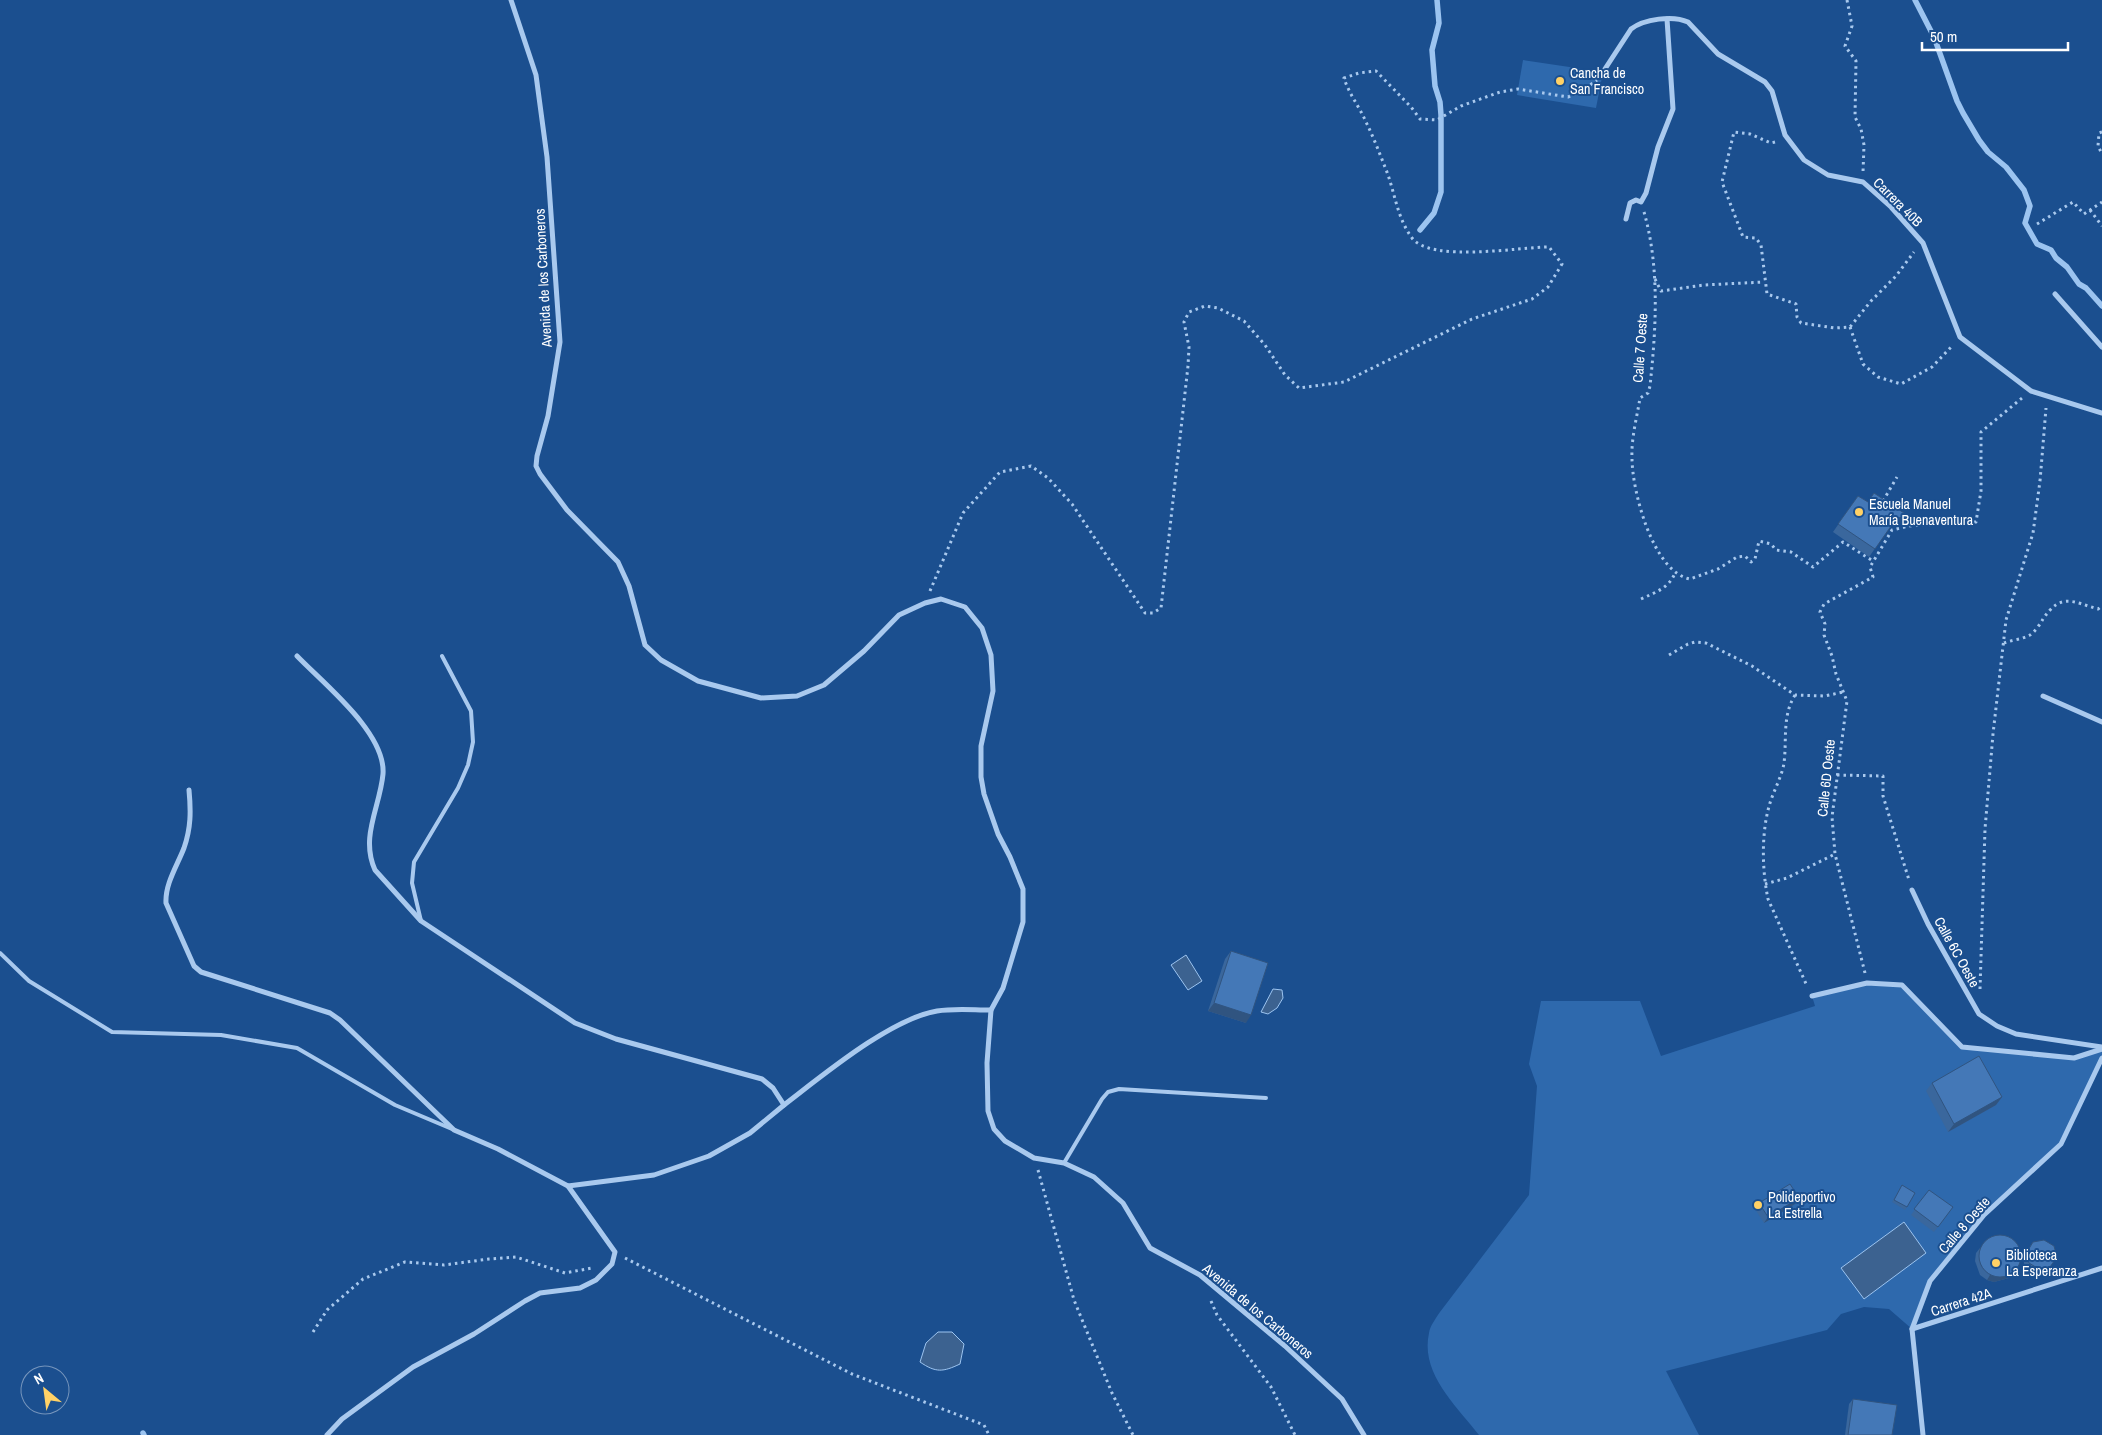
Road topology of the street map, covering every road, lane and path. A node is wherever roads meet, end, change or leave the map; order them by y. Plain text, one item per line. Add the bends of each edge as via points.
1 (511, 0) edge
2 (1847, 0) edge
3 (1667, 18) junction
4 (1602, 72) joint
5 (2100, 133) edge
6 (1785, 135) junction
7 (2102, 154) edge
8 (1863, 182) junction
9 (1641, 202) junction
10 (2102, 202) edge
11 (2090, 210) junction
12 (1626, 219) dead end
13 (2036, 224) dead end
14 (2102, 226) edge
15 (1923, 243) junction
16 (1654, 276) junction
17 (1764, 282) junction
18 (2055, 294) dead end
19 (1850, 327) junction
20 (1960, 337) junction
21 (2102, 347) edge
22 (2030, 391) junction
23 (2047, 397) junction
24 (2102, 413) edge
25 (1897, 477) dead end
26 (1889, 505) edge
27 (1902, 513) edge
28 (1909, 526) junction
29 (1873, 561) junction
30 (1675, 573) junction
31 (1641, 599) dead end
32 (925, 603) junction
33 (2102, 606) edge
34 (2004, 643) junction
35 (1669, 655) dead end
36 (298, 656) dead end
37 (442, 656) dead end
38 (1843, 692) junction
39 (1795, 695) junction
40 (2044, 696) dead end
41 (2102, 722) edge
42 (1837, 775) junction
43 (189, 790) dead end
44 (1835, 854) junction
45 (1765, 884) junction
46 (1912, 890) joint
47 (421, 921) junction
48 (0, 953) edge
49 (1867, 983) junction
50 (1812, 996) joint
51 (991, 1010) junction
52 (1979, 1014) junction
53 (2102, 1048) edge
54 (2102, 1058) edge
55 (1266, 1098) dead end
56 (784, 1105) junction
57 (454, 1130) junction
58 (1034, 1158) junction
59 (1064, 1163) junction
60 (568, 1186) junction
61 (614, 1252) junction
62 (612, 1264) junction
63 (2102, 1268) edge
64 (1210, 1299) dead end
65 (1912, 1330) junction
66 (313, 1332) dead end
67 (327, 1435) edge
68 (988, 1435) edge
69 (1133, 1435) edge
70 (1295, 1435) edge
71 (1364, 1435) edge
72 (1923, 1435) edge

1 - 32 street, Avenida de los Carboneros via 536,75 547,158 560,342 536,466 567,510 618,562 630,586 645,645 661,660 698,681 761,698 797,696 824,685 899,615
2 - 8 path via 1852,26 1845,46 1856,61 1855,117 1864,145
3 - 4 street, Carrera 40B via 1631,29
3 - 6 street, Carrera 40B via 1688,22 1718,54 1765,82 1772,91
3 - 9 street via 1673,108
4 - 32 path via 1597,81 1568,97 1518,89 1500,92 1461,106 1437,120 1420,119 1376,71 1359,72 1344,78 1366,120 1386,169 1399,214 1413,240 1431,249 1467,252 1549,247 1562,264 1548,287 1532,299 1472,319 1344,382 1299,388 1285,375 1244,321 1218,308 1205,306 1189,312 1184,322 1189,347 1188,366 1161,608 1153,614 1145,613 1072,504 1048,478 1031,466 1000,472 963,513
5 - 7 path via 2098,146
6 - 8 street, Carrera 40B via 1804,160 1828,176
6 - 17 path via 1779,142 1771,143 1750,134 1734,132 1722,182 1743,237 1756,238 1761,245
8 - 15 street, Carrera 40B
9 - 12 street via 1630,203
9 - 16 path, Calle 7 Oeste via 1648,225
10 - 11 path
11 - 13 path via 2084,214 2073,202
11 - 14 path
15 - 19 path
15 - 20 street, Carrera 40B
16 - 17 path via 1661,291
16 - 30 path, Calle 7 Oeste via 1650,386 1648,393 1640,398 1632,457 1633,475 1640,510 1658,551
17 - 19 path via 1767,294 1796,304 1797,318 1801,322 1835,328
18 - 21 street
19 - 20 path via 1864,364 1878,378 1901,384 1932,367
20 - 22 street
22 - 23 street
22 - 28 path via 1981,432 1981,491 1976,522
23 - 24 street
23 - 34 path via 2033,533 2006,620
25 - 26 path via 1882,501
27 - 28 path via 1908,517
28 - 29 path via 1892,530
29 - 30 path via 1843,542 1813,567 1791,552 1776,550 1771,544 1759,542 1755,559 1751,562 1745,556 1737,557 1718,569 1690,579
29 - 38 path, Calle 6D Oeste via 1870,567 1872,577 1824,604 1820,612 1825,624 1824,635
30 - 31 path via 1665,588
32 - 51 street, Avenida de los Carboneros via 940,599 965,607 982,628 991,655 993,690 981,746 981,777 998,834 1023,889 1023,922 1003,988
33 - 34 path via 2098,609 2068,600 2047,613 2032,634
34 - 52 path via 1985,829
35 - 39 path via 1688,644 1706,643 1752,666
36 - 47 street via 364,724 378,749 383,772 368,839 370,861 382,879
37 - 47 lane via 471,710 473,742 458,788 414,862 412,883
38 - 39 path via 1825,696
38 - 42 path, Calle 6D Oeste via 1847,701
39 - 45 path via 1785,724 1784,765 1769,805 1764,842
40 - 41 street
42 - 44 path, Calle 6D Oeste via 1832,817
42 - 46 path via 1883,776 1883,796
43 - 57 street via 192,817 165,894 194,966 201,972 330,1013
44 - 45 path via 1787,878
44 - 49 path, Calle 6D Oeste
45 - 50 path via 1768,899
46 - 52 street, Calle 6C Oeste
47 - 56 street via 575,1023 616,1039 762,1079 773,1088
48 - 57 lane via 28,981 112,1032 221,1035 298,1048 395,1105
49 - 50 street
49 - 53 street via 1902,985 1962,1047 2074,1058
51 - 56 street via 937,1011 909,1021 884,1034
51 - 58 street, Avenida de los Carboneros via 988,1111 994,1129 1005,1141
52 - 53 street, Calle 6C Oeste via 2016,1034
54 - 65 street, Calle 8 Oeste via 2061,1144 1984,1215 1930,1282
55 - 59 lane via 1119,1089 1108,1092
56 - 60 street via 750,1133 709,1156 654,1175
57 - 60 street
58 - 59 street, Avenida de los Carboneros
58 - 69 path via 1074,1300
59 - 71 street, Avenida de los Carboneros via 1094,1177 1123,1203 1150,1248 1200,1275 1285,1346 1342,1399
60 - 61 street
61 - 62 street
61 - 68 path via 852,1374 984,1426
62 - 66 path via 565,1273 516,1257 444,1265 405,1262 362,1279 327,1310
62 - 67 street via 596,1280 580,1288 540,1293 413,1367 342,1419
63 - 65 street, Carrera 42A
64 - 70 path via 1217,1315 1272,1387
65 - 72 street, Calle 8 Oeste

